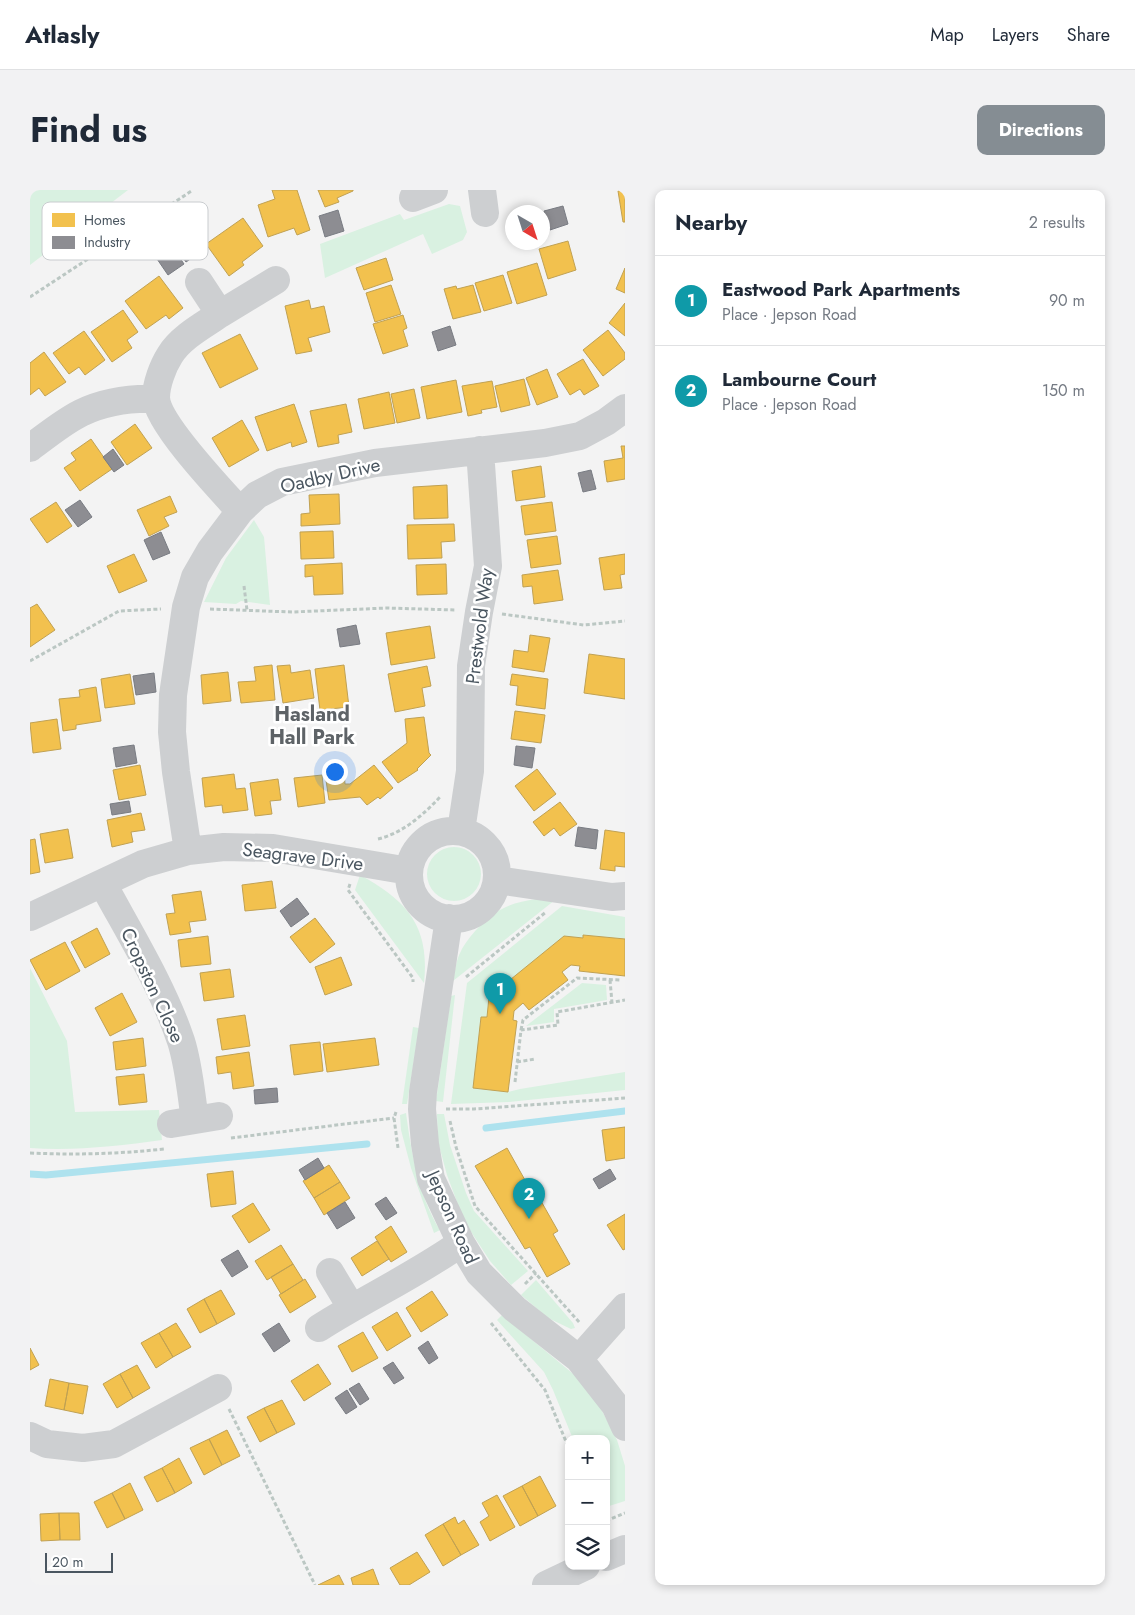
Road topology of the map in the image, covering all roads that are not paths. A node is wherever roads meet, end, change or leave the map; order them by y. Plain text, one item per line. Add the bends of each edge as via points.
1 (276, 280) dead end
2 (199, 282) dead end
3 (220, 314) junction
4 (156, 399) junction
5 (625, 408) edge
6 (30, 448) edge
7 (480, 450) junction
8 (240, 511) junction
9 (461, 831) junction
10 (188, 851) junction
11 (409, 871) junction
12 (497, 880) junction
13 (103, 884) junction
14 (625, 896) edge
15 (30, 917) edge
16 (449, 918) junction
17 (196, 1129) road end
18 (461, 1244) junction
19 (330, 1272) dead end
20 (351, 1307) junction
21 (625, 1308) edge
22 (320, 1328) dead end
23 (587, 1349) junction
24 (218, 1388) road end
25 (625, 1427) edge
26 (30, 1436) edge
27 (578, 1570) edge
28 (546, 1585) edge

1 - 3 street
2 - 3 street
3 - 4 street via 185,338 170,354 160,377
4 - 6 street via 136,398 82,413
4 - 8 street via 162,416 174,433
5 - 7 street, Oadby Drive via 580,436
7 - 8 street, Oadby Drive via 375,463 282,482 257,495
7 - 9 street, Prestwold Way via 488,566 471,666 470,771
8 - 10 street, Oadby Drive via 206,557 195,577 186,607 173,695 172,732
9 - 11 street via 432,835 421,844
9 - 12 street via 476,837 489,849 496,864
10 - 11 street, Seagrave Drive via 273,848
10 - 13 street, Seagrave Drive via 143,864
11 - 16 street via 415,897 424,908
12 - 14 street via 612,897
12 - 16 street via 481,909 466,917
13 - 15 street, Seagrave Drive
13 - 17 street, Cropston Close via 170,1012 181,1042
16 - 18 street, Jepson Road via 435,1109 425,1144 431,1179
18 - 20 street
18 - 23 street, Jepson Road via 479,1273 515,1309
19 - 20 street
20 - 22 street
21 - 23 street
23 - 25 street, Jepson Road
24 - 26 street via 114,1444 83,1448 47,1444
27 - 28 street

